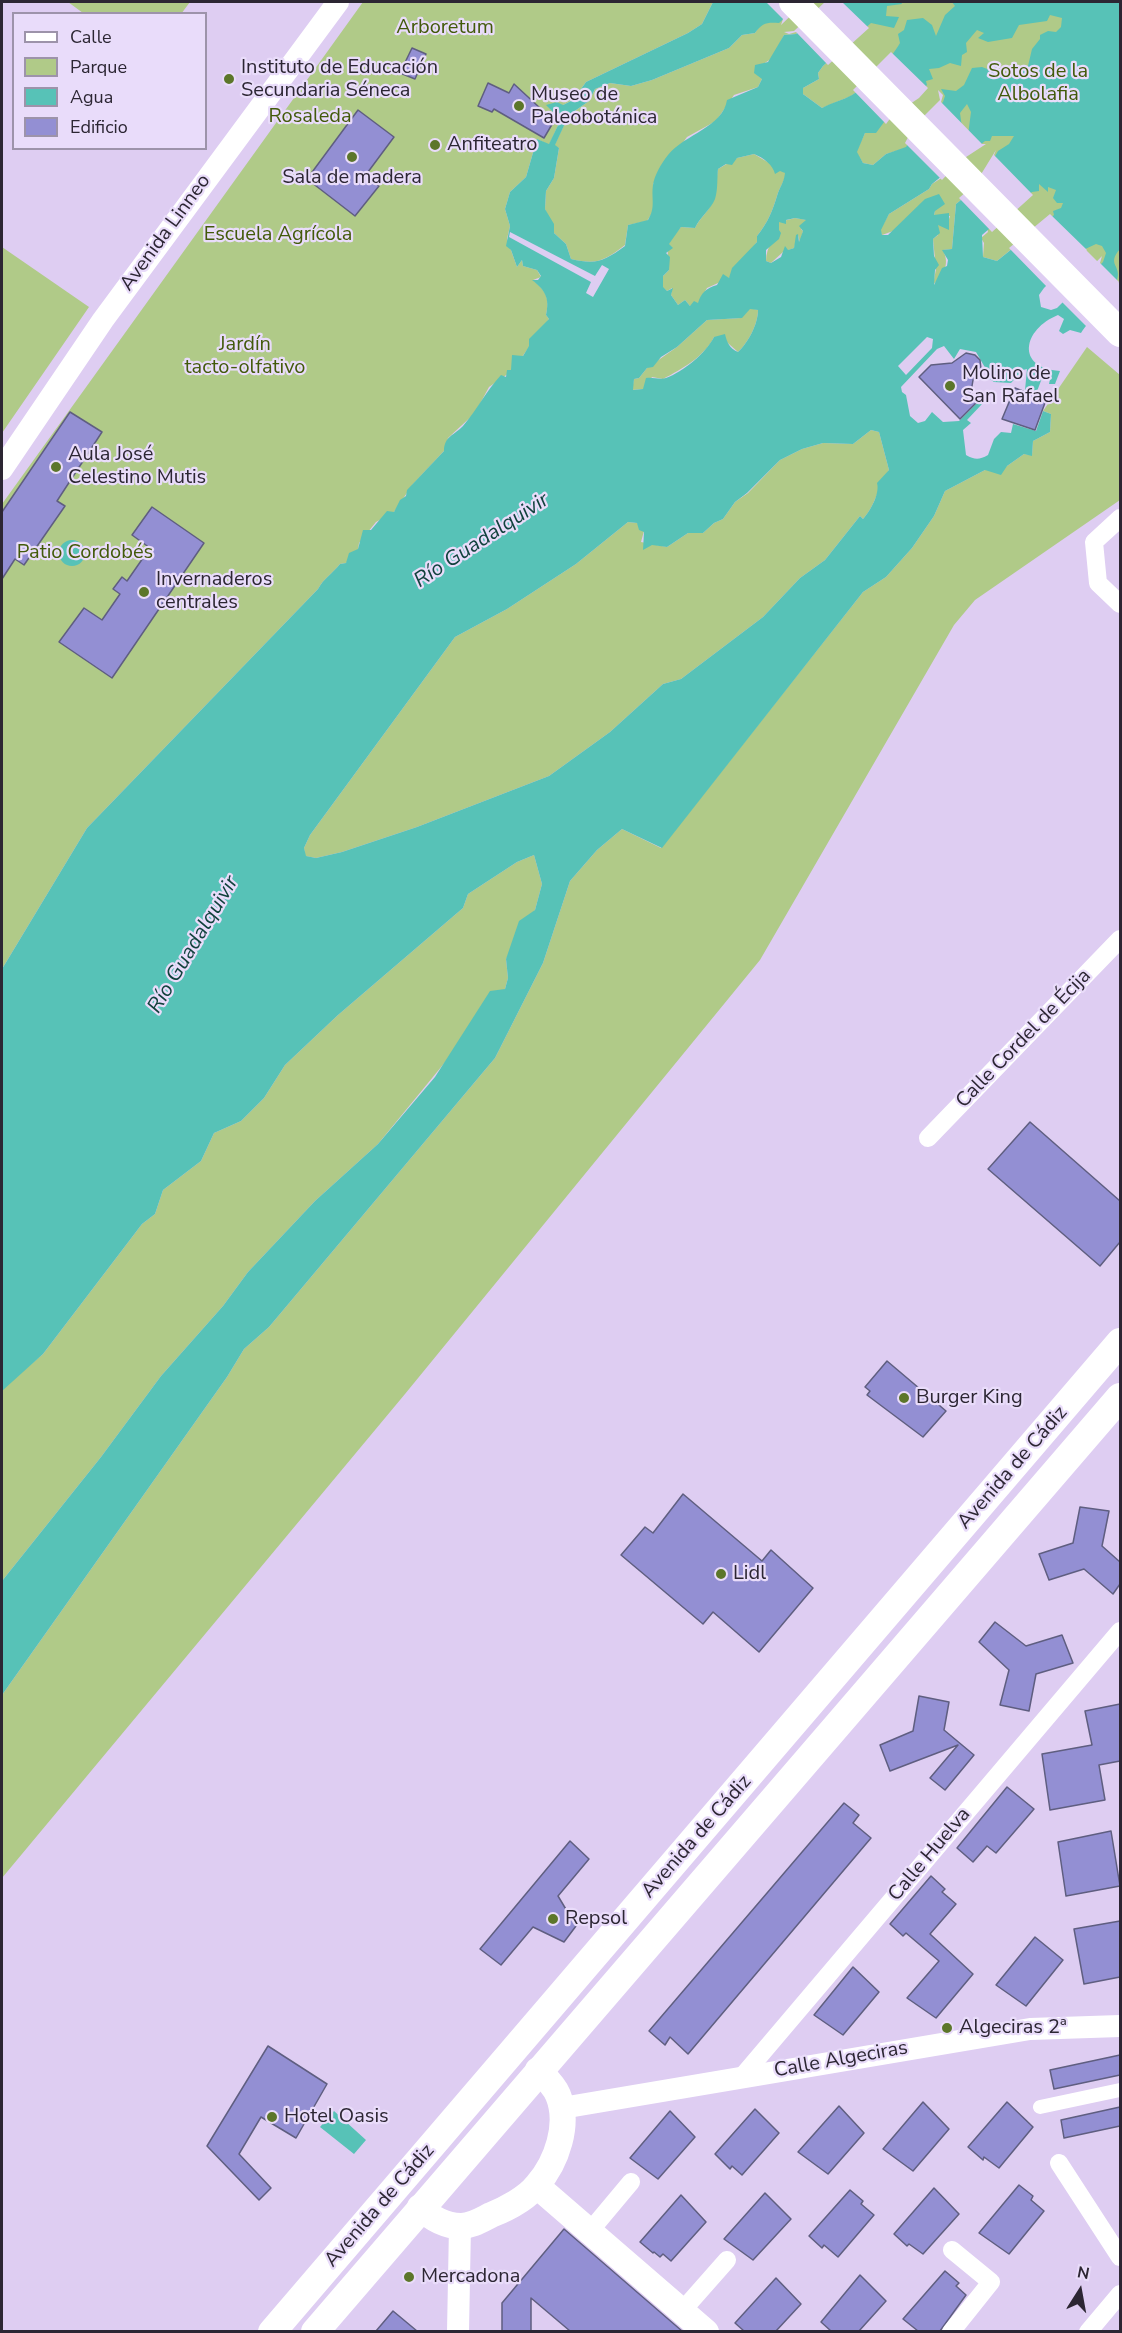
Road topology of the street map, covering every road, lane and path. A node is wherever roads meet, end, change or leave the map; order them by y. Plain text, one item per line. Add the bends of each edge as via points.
1 (338, 2) edge
2 (793, 2) edge
3 (815, 2) edge
4 (1120, 311) edge
5 (1120, 333) edge
6 (2, 469) edge
7 (1120, 518) edge
8 (1120, 604) edge
9 (1120, 939) edge
10 (928, 1138) dead end
11 (1118, 1347) edge
12 (1120, 1397) edge
13 (1120, 1631) edge
14 (1120, 2026) edge
15 (514, 2051) junction
16 (538, 2070) junction
17 (740, 2079) junction
18 (486, 2085) junction
19 (1120, 2090) edge
20 (1040, 2107) dead end
21 (562, 2108) junction
22 (1059, 2163) dead end
23 (631, 2182) dead end
24 (537, 2186) junction
25 (420, 2207) junction
26 (460, 2226) junction
27 (590, 2231) junction
28 (952, 2250) dead end
29 (1120, 2257) edge
30 (727, 2260) dead end
31 (1120, 2294) edge
32 (682, 2311) junction
33 (272, 2331) edge
34 (315, 2331) edge
35 (458, 2331) edge
36 (706, 2331) edge
37 (951, 2331) edge
38 (1088, 2331) edge

1 - 6 street, Avenida Linneo via 110,310
2 - 5 main road
3 - 4 main road
7 - 8 street via 1094,542 1098,583
9 - 10 street, Calle Cordel de Écija
11 - 15 main road, Avenida de Cádiz
12 - 16 main road, Avenida de Cádiz
13 - 17 street, Calle Huelva
14 - 17 street, Calle Algeciras via 1030,2029
15 - 16 main road
15 - 18 main road, Avenida de Cádiz
16 - 21 main road via 558,2093
16 - 25 main road, Avenida de Cádiz
17 - 21 street, Calle Algeciras
18 - 25 main road via 472,2121 419,2184 416,2198
18 - 33 main road, Avenida de Cádiz
19 - 20 street
21 - 24 main road via 562,2134
22 - 29 street
23 - 27 street
24 - 26 main road via 497,2213
24 - 27 main road
25 - 26 main road via 440,2221
25 - 34 main road, Avenida de Cádiz
26 - 35 street
27 - 32 main road
28 - 37 street via 991,2282
30 - 32 street
31 - 38 street
32 - 36 main road

